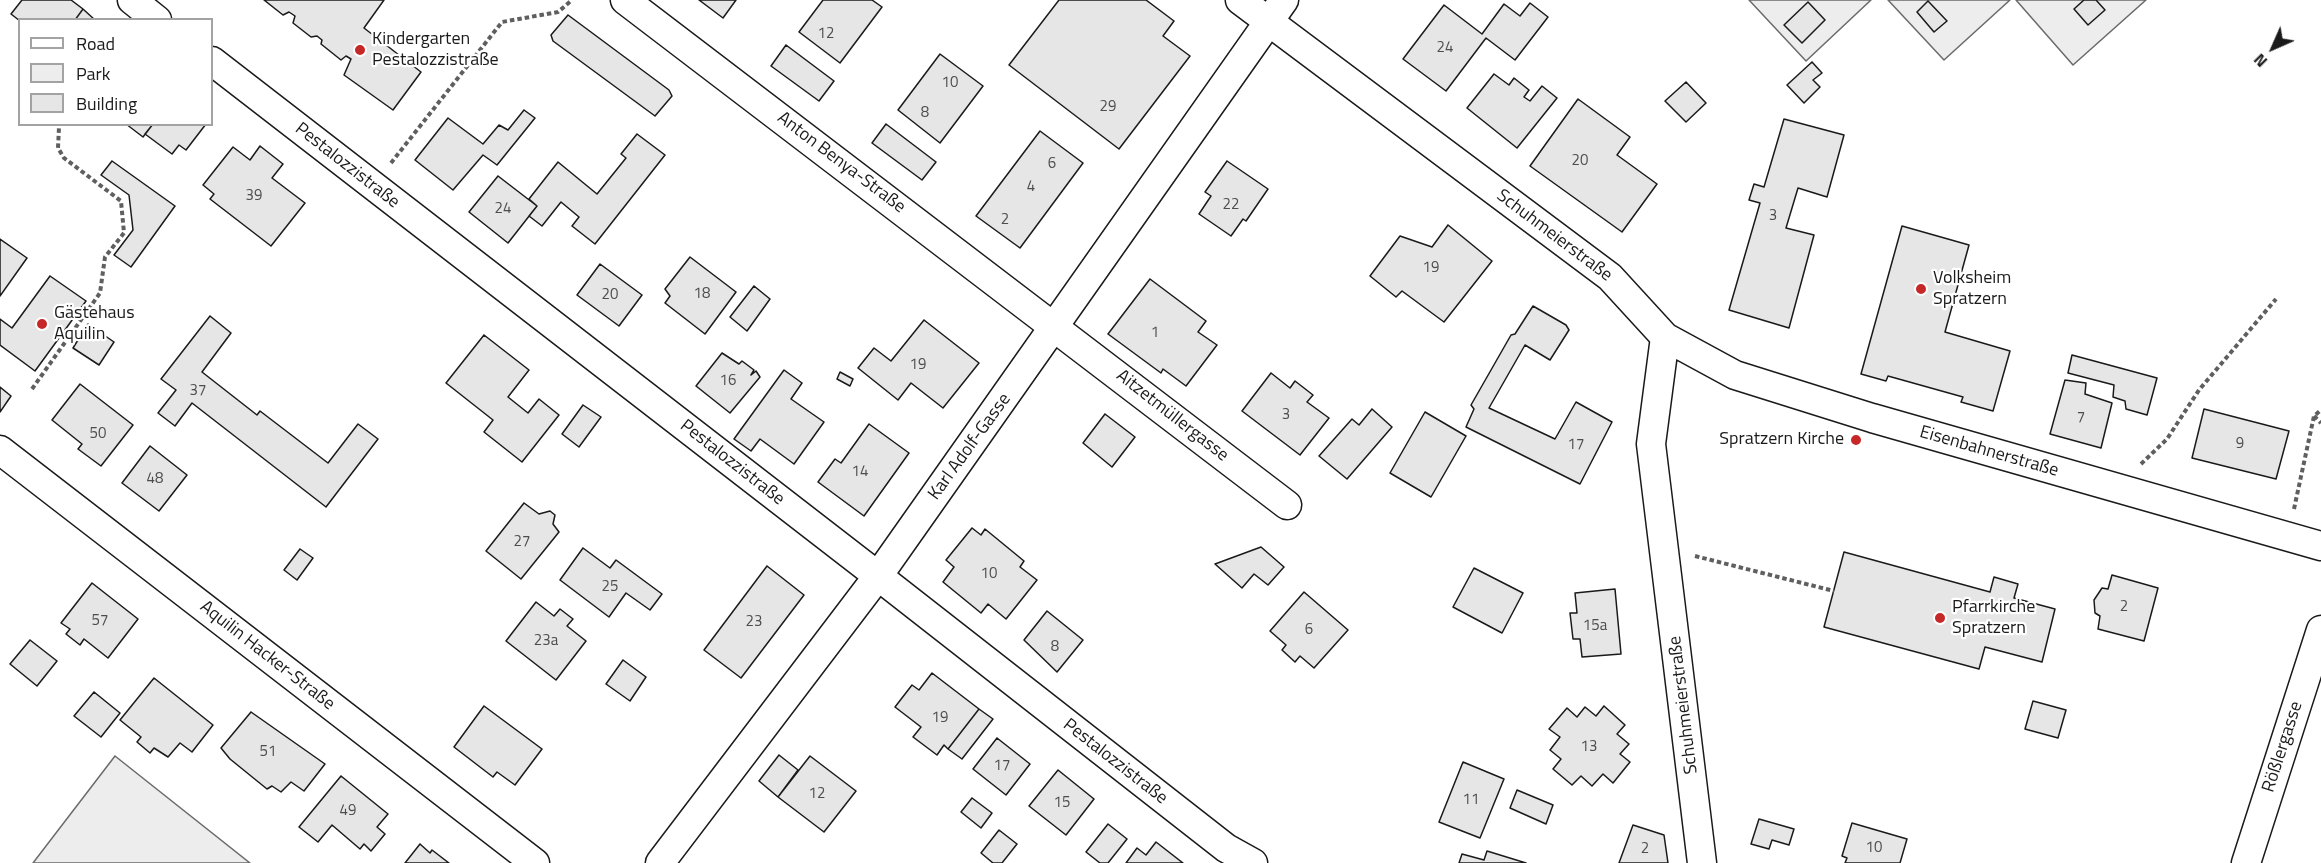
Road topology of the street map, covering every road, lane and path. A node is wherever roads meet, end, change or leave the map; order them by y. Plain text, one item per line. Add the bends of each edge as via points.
1 (132, 0) edge
2 (572, 0) edge
3 (625, 0) edge
4 (1240, 0) edge
5 (1276, 11) edge
6 (154, 18) edge
7 (213, 62) edge
8 (59, 127) dead end
9 (374, 186) junction
10 (2276, 300) dead end
11 (1056, 327) junction
12 (1665, 337) junction
13 (32, 390) dead end
14 (2321, 410) edge
15 (2314, 416) junction
16 (2321, 423) edge
17 (0, 450) edge
18 (2117, 488) junction
19 (1287, 505) dead end
20 (2311, 540) edge
21 (1664, 548) junction
22 (878, 576) junction
23 (1834, 591) dead end
24 (2321, 630) edge
25 (535, 863) edge
26 (660, 863) edge
27 (1253, 863) edge
28 (1702, 863) edge
29 (2246, 863) edge

1 - 6 street
2 - 9 path via 558,12 502,22
3 - 11 street, Anton Benya-Straße
4 - 5 street, Schuhmeierstraße
5 - 11 street, Karl Adolf-Gasse
5 - 12 street, Schuhmeierstraße via 1610,277
7 - 9 street, Pestalozzistraße
8 - 13 path via 58,148 64,158 121,201 124,233 105,257 100,293
9 - 22 street, Pestalozzistraße
10 - 18 path via 2199,390 2167,439
11 - 19 street, Aitzetmüllergasse
11 - 22 street, Karl Adolf-Gasse
12 - 18 street, Eisenbahnerstraße via 1735,375
12 - 21 street, Schuhmeierstraße via 1651,444
14 - 15 path
15 - 16 path
15 - 20 path
17 - 25 street, Aquilin Hacker-Straße
18 - 20 street, Eisenbahnerstraße
21 - 23 path
21 - 28 street, Schuhmeierstraße
22 - 26 street, Karl Adolf-Gasse
22 - 27 street, Pestalozzistraße via 1239,858
24 - 29 street, Rößlergasse

